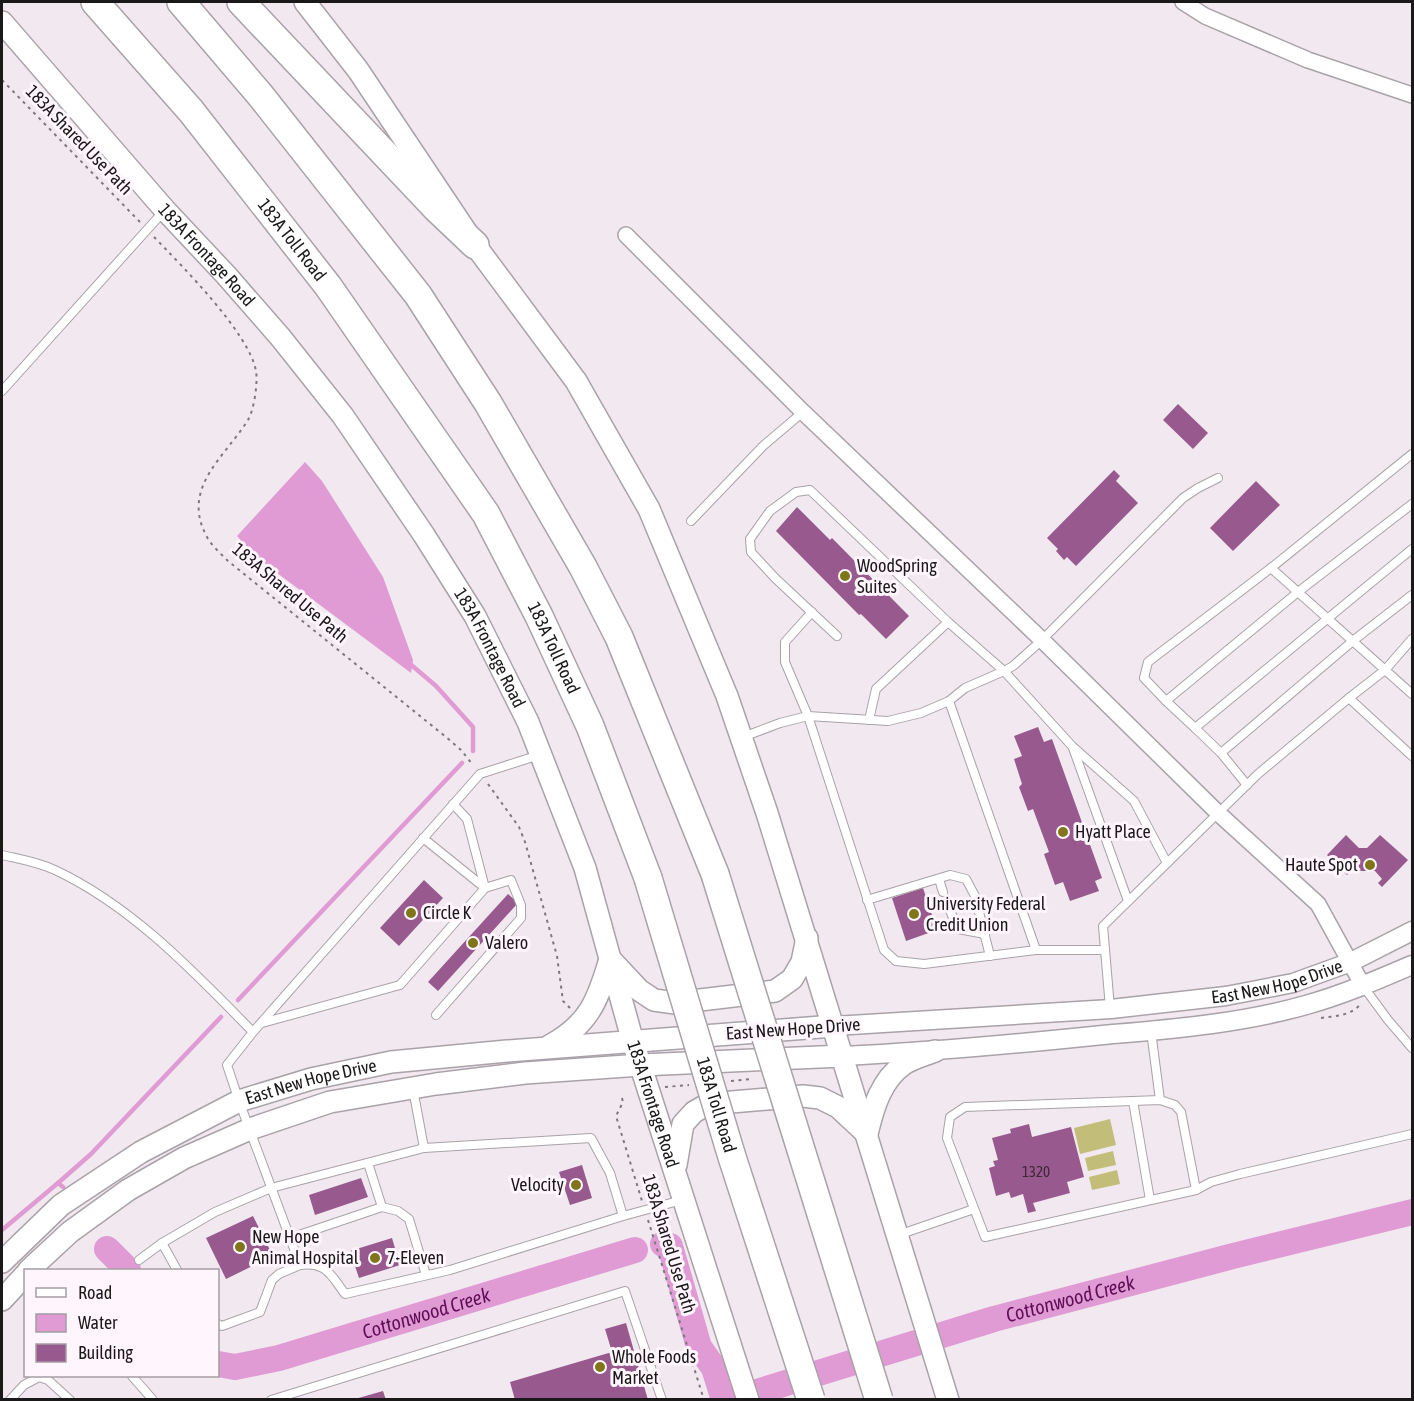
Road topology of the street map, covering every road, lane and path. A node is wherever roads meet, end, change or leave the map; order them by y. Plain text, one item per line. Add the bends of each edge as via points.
1 (95, 2) edge
2 (181, 2) edge
3 (241, 2) edge
4 (305, 2) edge
5 (1183, 2) edge
6 (2, 22) edge
7 (2, 80) edge
8 (1413, 95) edge
9 (165, 210) junction
10 (147, 230) junction
11 (627, 234) dead end
12 (475, 245) junction
13 (2, 391) edge
14 (803, 412) junction
15 (1413, 454) edge
16 (1218, 477) dead end
17 (1413, 504) edge
18 (691, 521) dead end
19 (1413, 549) edge
20 (1271, 568) junction
21 (1298, 592) junction
22 (1413, 595) edge
23 (812, 612) junction
24 (1329, 620) junction
25 (948, 622) junction
26 (837, 636) dead end
27 (1413, 639) edge
28 (1042, 640) junction
29 (1354, 640) junction
30 (1385, 670) junction
31 (1004, 671) junction
32 (1413, 694) edge
33 (1349, 698) junction
34 (949, 701) junction
35 (1166, 701) junction
36 (808, 716) junction
37 (869, 720) junction
38 (1195, 728) junction
39 (742, 738) junction
40 (1072, 746) junction
41 (1221, 753) junction
42 (541, 754) junction
43 (1413, 756) edge
44 (480, 774) junction
45 (1247, 785) junction
46 (453, 804) junction
47 (1218, 813) junction
48 (423, 838) junction
49 (2, 855) edge
50 (1167, 863) junction
51 (939, 879) junction
52 (485, 888) junction
53 (943, 892) dead end
54 (867, 900) junction
55 (1128, 902) junction
56 (948, 906) dead end
57 (1413, 931) edge
58 (985, 934) junction
59 (807, 938) junction
60 (1036, 950) junction
61 (1104, 950) junction
62 (990, 956) junction
63 (610, 960) junction
64 (1351, 962) junction
65 (1413, 965) edge
66 (1363, 986) junction
67 (1111, 1009) junction
68 (573, 1010) dead end
69 (436, 1015) dead end
70 (260, 1023) junction
71 (834, 1026) junction
72 (1150, 1031) junction
73 (253, 1032) junction
74 (633, 1042) junction
75 (545, 1048) junction
76 (1413, 1048) edge
77 (935, 1051) junction
78 (843, 1056) junction
79 (641, 1065) junction
80 (757, 1079) dead end
81 (723, 1082) dead end
82 (688, 1085) dead end
83 (413, 1087) junction
84 (665, 1087) dead end
85 (622, 1098) dead end
86 (1160, 1100) junction
87 (239, 1101) junction
88 (1133, 1101) junction
89 (250, 1129) junction
90 (867, 1134) junction
91 (1413, 1134) edge
92 (424, 1149) junction
93 (368, 1163) junction
94 (675, 1172) junction
95 (272, 1188) junction
96 (1196, 1190) junction
97 (684, 1200) junction
98 (1150, 1200) junction
99 (382, 1207) junction
100 (974, 1209) junction
101 (645, 1211) junction
102 (623, 1216) junction
103 (897, 1236) junction
104 (290, 1238) junction
105 (162, 1243) junction
106 (139, 1260) dead end
107 (2, 1262) edge
108 (300, 1264) junction
109 (32, 1269) edge
110 (176, 1269) edge
111 (426, 1275) junction
112 (24, 1277) edge
113 (2, 1300) edge
114 (219, 1324) edge
115 (133, 1377) edge
116 (10, 1400) edge
117 (70, 1400) edge
118 (153, 1400) edge
119 (271, 1400) edge
120 (662, 1400) edge
121 (704, 1400) edge
122 (748, 1400) edge
123 (811, 1400) edge
124 (879, 1400) edge
125 (948, 1400) edge

1 - 123 highway, 183A Toll Road, bridge via 190,111 328,286 486,514 539,616 590,726 648,878
2 - 124 highway, bridge via 261,96 418,295 488,403 584,567 619,637 715,874
3 - 12 highway
4 - 12 main road via 358,70
5 - 8 street via 1205,16 1308,60
6 - 9 main road, 183A Frontage Road
7 - 10 path, 183A Shared Use Path
9 - 10 lane
9 - 42 main road, 183A Frontage Road via 281,338 362,445 475,616
10 - 13 lane
10 - 44 path, 183A Shared Use Path via 226,317 240,335 256,370 249,418 202,485 201,523 208,539 228,561 461,750
11 - 14 street
12 - 39 main road via 576,381 649,509
14 - 18 lane via 763,446
14 - 28 street
15 - 20 lane
16 - 28 lane via 1183,498
17 - 21 lane
19 - 24 lane
20 - 21 lane
20 - 35 lane via 1148,662 1144,678
21 - 24 lane
21 - 35 lane
22 - 29 lane
23 - 25 lane via 751,552 750,539 770,511 796,492 810,490
23 - 26 lane
23 - 36 lane via 785,642 785,662
24 - 29 lane
24 - 38 lane
25 - 31 lane
25 - 37 lane via 876,689
27 - 30 lane
28 - 31 lane
28 - 47 street
29 - 30 lane
29 - 41 lane
30 - 32 lane
30 - 33 lane
31 - 34 lane via 965,688
31 - 40 lane
33 - 43 lane
33 - 45 lane
34 - 37 lane via 888,721
34 - 60 lane
35 - 38 lane
36 - 37 lane
36 - 39 lane
36 - 54 lane
38 - 41 lane
39 - 59 main road
40 - 50 lane via 1134,801
40 - 55 lane
41 - 45 lane
42 - 44 lane
42 - 63 main road, 183A Frontage Road via 585,868
44 - 46 lane
44 - 68 path, 183A Shared Use Path via 519,826 557,956 562,1001
45 - 47 lane
46 - 48 lane
46 - 52 lane via 466,819
47 - 50 lane
47 - 64 street via 1318,904
48 - 52 lane
48 - 70 lane
49 - 73 lane via 53,869 94,890 174,955
50 - 55 lane
51 - 53 lane
51 - 54 lane
51 - 58 lane via 950,875 966,879
52 - 69 lane via 511,880 521,906 521,918
52 - 70 lane via 400,985
54 - 62 lane via 884,950 896,961 924,964
55 - 61 lane via 1103,926
56 - 58 lane via 958,929
57 - 64 street, East New Hope Drive
58 - 62 lane
59 - 63 main road via 802,962 792,979 776,990 675,1003 654,1000
59 - 71 main road
60 - 61 lane
60 - 62 lane
61 - 67 lane
63 - 74 main road, 183A Frontage Road
63 - 75 main road via 600,991 585,1018 573,1031
64 - 66 street
64 - 67 street, East New Hope Drive via 1293,983 1226,996
65 - 66 street, East New Hope Drive
66 - 72 street, East New Hope Drive via 1242,1020
66 - 76 lane
67 - 71 street, East New Hope Drive
70 - 73 lane
71 - 74 main road, East New Hope Drive
71 - 78 main road
72 - 77 street, East New Hope Drive
72 - 86 lane
73 - 87 lane via 227,1065
74 - 75 main road, East New Hope Drive
74 - 79 main road, 183A Frontage Road
75 - 87 main road, East New Hope Drive via 391,1062 311,1079
77 - 78 street, East New Hope Drive
77 - 90 main road via 904,1064 890,1078 874,1105
78 - 79 main road, East New Hope Drive
78 - 90 main road
79 - 83 main road, East New Hope Drive
79 - 94 main road, 183A Frontage Road
80 - 81 path
82 - 84 path
83 - 89 main road, East New Hope Drive via 330,1102
83 - 92 lane
85 - 101 path, 183A Shared Use Path via 616,1116
86 - 88 lane
86 - 96 lane via 1175,1105 1181,1112
87 - 89 lane
87 - 107 main road, East New Hope Drive via 141,1152 61,1205
88 - 98 lane
88 - 100 lane via 964,1107 950,1117 947,1137
89 - 95 lane
89 - 109 main road, East New Hope Drive via 184,1158 128,1190 70,1233
90 - 94 main road via 838,1107 820,1098 708,1104 683,1124
90 - 103 main road
91 - 96 lane via 1240,1174
92 - 93 lane
92 - 102 lane via 591,1138 610,1173
93 - 95 lane
93 - 99 lane
94 - 97 main road, 183A Frontage Road
95 - 104 lane
95 - 105 lane via 215,1212
96 - 98 lane
97 - 101 lane
97 - 122 main road, 183A Frontage Road
98 - 100 lane via 985,1237
99 - 104 lane
99 - 111 lane via 409,1219
100 - 103 lane
101 - 102 lane
101 - 121 path, 183A Shared Use Path
102 - 111 lane
103 - 125 main road
104 - 108 lane
105 - 106 lane
105 - 110 lane
108 - 111 lane via 322,1266 345,1294
108 - 114 lane via 272,1280 260,1312
112 - 113 main road, East New Hope Drive
115 - 118 lane
116 - 117 lane via 24,1385 39,1377
119 - 120 lane via 625,1291

